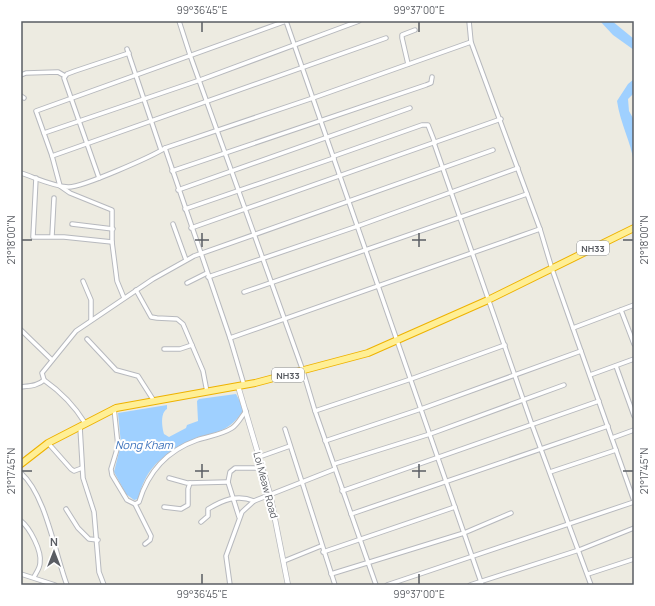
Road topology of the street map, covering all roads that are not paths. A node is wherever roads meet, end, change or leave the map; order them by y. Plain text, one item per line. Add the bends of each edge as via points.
1 (180, 21) edge
2 (292, 21) edge
3 (360, 21) edge
4 (469, 21) edge
5 (287, 22) edge
6 (415, 30) dead end
7 (386, 38) dead end
8 (471, 42) junction
9 (294, 45) junction
10 (190, 55) junction
11 (408, 64) junction
12 (302, 68) junction
13 (21, 75) edge
14 (65, 76) junction
15 (136, 76) junction
16 (432, 77) dead end
17 (200, 80) junction
18 (313, 98) junction
19 (71, 99) junction
20 (144, 99) junction
21 (208, 102) junction
22 (410, 108) dead end
23 (501, 119) junction
24 (79, 121) junction
25 (321, 121) junction
26 (152, 122) junction
27 (218, 129) junction
28 (44, 133) junction
29 (328, 138) junction
30 (435, 143) junction
31 (87, 144) junction
32 (163, 149) junction
33 (493, 150) dead end
34 (226, 153) junction
35 (52, 156) junction
36 (334, 157) junction
37 (443, 167) junction
38 (518, 168) junction
39 (172, 171) junction
40 (232, 171) junction
41 (21, 173) edge
42 (341, 176) junction
43 (36, 178) junction
44 (99, 178) junction
45 (60, 186) junction
46 (178, 190) junction
47 (239, 190) junction
48 (451, 193) junction
49 (527, 194) junction
50 (54, 198) dead end
51 (349, 200) junction
52 (185, 209) junction
53 (246, 209) junction
54 (460, 217) junction
55 (72, 224) dead end
56 (173, 224) dead end
57 (358, 226) junction
58 (191, 228) junction
59 (634, 228) edge
60 (113, 229) junction
61 (540, 229) junction
62 (254, 234) junction
63 (52, 236) junction
64 (112, 242) junction
65 (366, 250) junction
66 (472, 252) junction
67 (200, 253) junction
68 (263, 258) junction
69 (186, 260) junction
70 (552, 269) junction
71 (207, 275) junction
72 (83, 281) dead end
73 (187, 283) dead end
74 (272, 284) junction
75 (379, 286) junction
76 (136, 290) junction
77 (244, 292) dead end
78 (124, 298) junction
79 (488, 300) junction
80 (634, 305) edge
81 (621, 310) junction
82 (285, 319) junction
83 (91, 320) junction
84 (573, 328) junction
85 (21, 330) edge
86 (230, 338) junction
87 (88, 339) dead end
88 (397, 340) junction
89 (634, 344) edge
90 (192, 345) junction
91 (505, 345) junction
92 (164, 349) dead end
93 (581, 351) junction
94 (634, 359) edge
95 (52, 360) junction
96 (616, 366) junction
97 (303, 371) junction
98 (516, 375) junction
99 (590, 375) junction
100 (411, 379) junction
101 (44, 380) junction
102 (564, 385) dead end
103 (241, 386) junction
104 (21, 387) edge
105 (207, 392) junction
106 (525, 400) junction
107 (154, 401) junction
108 (599, 401) junction
109 (114, 408) junction
110 (421, 409) junction
111 (246, 411) junction
112 (315, 411) junction
113 (634, 416) edge
114 (83, 424) junction
115 (532, 424) junction
116 (608, 426) junction
117 (285, 429) dead end
118 (634, 430) edge
119 (430, 434) junction
120 (612, 438) junction
121 (325, 441) junction
122 (48, 443) junction
123 (290, 446) junction
124 (541, 449) junction
125 (616, 450) junction
126 (259, 456) junction
127 (438, 458) junction
128 (21, 464) edge
129 (334, 464) junction
130 (82, 468) junction
131 (263, 468) junction
132 (335, 469) junction
133 (550, 472) junction
134 (21, 473) edge
135 (169, 478) dead end
136 (228, 482) junction
137 (447, 482) junction
138 (190, 483) junction
139 (301, 483) junction
140 (342, 491) junction
141 (270, 494) junction
142 (233, 497) junction
143 (254, 501) junction
144 (634, 502) edge
145 (135, 504) junction
146 (164, 507) dead end
147 (455, 507) junction
148 (66, 509) dead end
149 (511, 513) dead end
150 (351, 514) junction
151 (239, 517) junction
152 (21, 521) edge
153 (201, 522) dead end
154 (569, 525) junction
155 (634, 528) edge
156 (464, 533) junction
157 (359, 539) junction
158 (98, 540) junction
159 (145, 544) dead end
160 (321, 546) junction
161 (579, 550) junction
162 (323, 552) junction
163 (472, 557) junction
164 (634, 559) edge
165 (284, 561) junction
166 (368, 564) junction
167 (21, 574) edge
168 (331, 574) junction
169 (588, 574) junction
170 (34, 577) junction
171 (481, 583) edge
172 (55, 585) edge
173 (67, 585) edge
174 (104, 585) edge
175 (230, 585) edge
176 (288, 585) edge
177 (335, 585) edge
178 (376, 585) edge
179 (387, 585) edge
180 (470, 585) edge
181 (591, 585) edge

1 - 10 street
2 - 5 street
3 - 9 street
4 - 8 street
5 - 9 street
5 - 10 street
6 - 11 street via 402,35
7 - 12 street
8 - 11 street
8 - 23 street
9 - 12 street
9 - 17 street
10 - 15 street
10 - 17 street
11 - 18 street
12 - 18 street
12 - 21 street
13 - 14 street via 58,72
14 - 15 street via 128,51
14 - 19 street
15 - 19 street
15 - 20 street
16 - 25 street via 431,83
17 - 20 street
17 - 21 street
18 - 25 street
18 - 27 street
19 - 24 street
19 - 28 street via 36,111
20 - 24 street
20 - 26 street
21 - 26 street
21 - 27 street
22 - 29 street
23 - 30 street
23 - 38 street
24 - 28 street
24 - 31 street
25 - 29 street
25 - 34 street
26 - 31 street
26 - 32 street
27 - 32 street
27 - 34 street
28 - 35 street
29 - 36 street
29 - 40 street
30 - 36 street via 430,127 422,125
30 - 37 street
30 - 42 street
31 - 35 street
31 - 44 street
32 - 39 street
32 - 44 street
33 - 37 street
34 - 39 street
34 - 40 street
35 - 45 street
36 - 42 street
36 - 47 street
37 - 48 street
37 - 51 street
38 - 48 street
38 - 49 street
39 - 46 street
40 - 46 street
40 - 47 street
41 - 43 street
42 - 51 street
42 - 53 street
43 - 45 street
43 - 63 street via 32,235 36,238
44 - 45 street via 76,186
45 - 60 street via 70,193 112,210
46 - 52 street
47 - 52 street
47 - 53 street
48 - 54 street
48 - 57 street
49 - 54 street
49 - 61 street
50 - 63 street
51 - 57 street
51 - 62 street
52 - 58 street
53 - 58 street
53 - 62 street
54 - 65 street
54 - 66 street
55 - 60 street
56 - 69 street
57 - 65 street
57 - 68 street
58 - 67 street
59 - 70 highway, NH33
60 - 64 street
61 - 66 street
61 - 70 street
62 - 67 street
62 - 68 street
63 - 64 street
64 - 78 street via 117,281
65 - 74 street
65 - 75 street
66 - 75 street
66 - 79 street
67 - 69 street
67 - 71 street
68 - 71 street
68 - 74 street
69 - 76 street
70 - 79 highway, NH33
70 - 84 street
71 - 73 street
71 - 86 street
72 - 83 street via 91,300
74 - 77 street
74 - 82 street
75 - 82 street
75 - 88 street
76 - 78 street
76 - 90 street via 151,317 181,321
78 - 83 street
79 - 88 highway, NH33
79 - 91 street
80 - 81 street
81 - 84 street
81 - 89 street
82 - 86 street
82 - 97 street
83 - 95 street via 76,331
84 - 93 street
85 - 95 street
86 - 103 street
87 - 107 street via 116,370 138,376
88 - 97 highway, NH33 via 368,353
88 - 100 street
90 - 92 street via 180,349
90 - 105 street via 203,371
91 - 98 street
91 - 100 street
93 - 98 street
93 - 99 street
94 - 96 street
95 - 101 street via 42,373
96 - 99 street
96 - 113 street
97 - 103 highway, NH33
97 - 112 street
98 - 106 street
98 - 110 street
99 - 108 street
100 - 110 street
100 - 112 street
101 - 104 street via 34,386
101 - 114 street via 66,399
102 - 106 street
103 - 105 highway, NH33
103 - 111 street, Loi Meaw Road
105 - 107 highway, NH33
106 - 115 street
106 - 119 street
107 - 109 highway, NH33
108 - 115 street
108 - 116 street
109 - 114 highway, NH33
109 - 145 street via 118,446 111,469 112,476 127,500
110 - 119 street
110 - 121 street
111 - 126 street, Loi Meaw Road
111 - 145 street via 232,428 196,441 162,461 152,472 139,502
112 - 121 street
114 - 122 highway, NH33
114 - 130 street
115 - 124 street
115 - 127 street
116 - 120 street
116 - 124 street
117 - 123 street
118 - 120 street
119 - 127 street
119 - 129 street
120 - 125 street
121 - 129 street
122 - 128 highway, NH33
122 - 130 street via 70,469 74,471
123 - 126 street
123 - 139 street
124 - 133 street
124 - 137 street
125 - 133 street
125 - 144 street
126 - 131 street, Loi Meaw Road
127 - 137 street
127 - 140 street
129 - 132 street
130 - 158 street via 84,486 94,512
131 - 136 street via 232,470
131 - 141 street, Loi Meaw Road
132 - 139 street
132 - 140 street
133 - 154 street
134 - 173 street via 36,490
135 - 138 street
136 - 138 street
136 - 142 street
137 - 147 street
137 - 150 street
138 - 146 street via 188,505 181,509
139 - 141 street
139 - 160 street
140 - 150 street
141 - 143 street
141 - 165 street, Loi Meaw Road
142 - 143 street via 245,497
142 - 151 street
142 - 153 street via 208,509 208,516
143 - 151 street
144 - 154 street
145 - 159 street via 151,536
147 - 156 street
147 - 157 street
148 - 158 street via 78,528 89,539
149 - 156 street
150 - 157 street
151 - 175 street via 226,556
152 - 170 street via 40,556 40,566
154 - 161 street
154 - 163 street
155 - 161 street
156 - 163 street
156 - 166 street
157 - 162 street
157 - 166 street
158 - 174 street via 99,572
160 - 162 street
160 - 165 street
161 - 169 street
161 - 171 street
162 - 168 street
163 - 171 street
163 - 179 street
164 - 169 street
165 - 176 street, Loi Meaw Road
166 - 168 street
166 - 178 street
167 - 170 street
168 - 177 street
169 - 181 street
170 - 172 street
171 - 180 street

